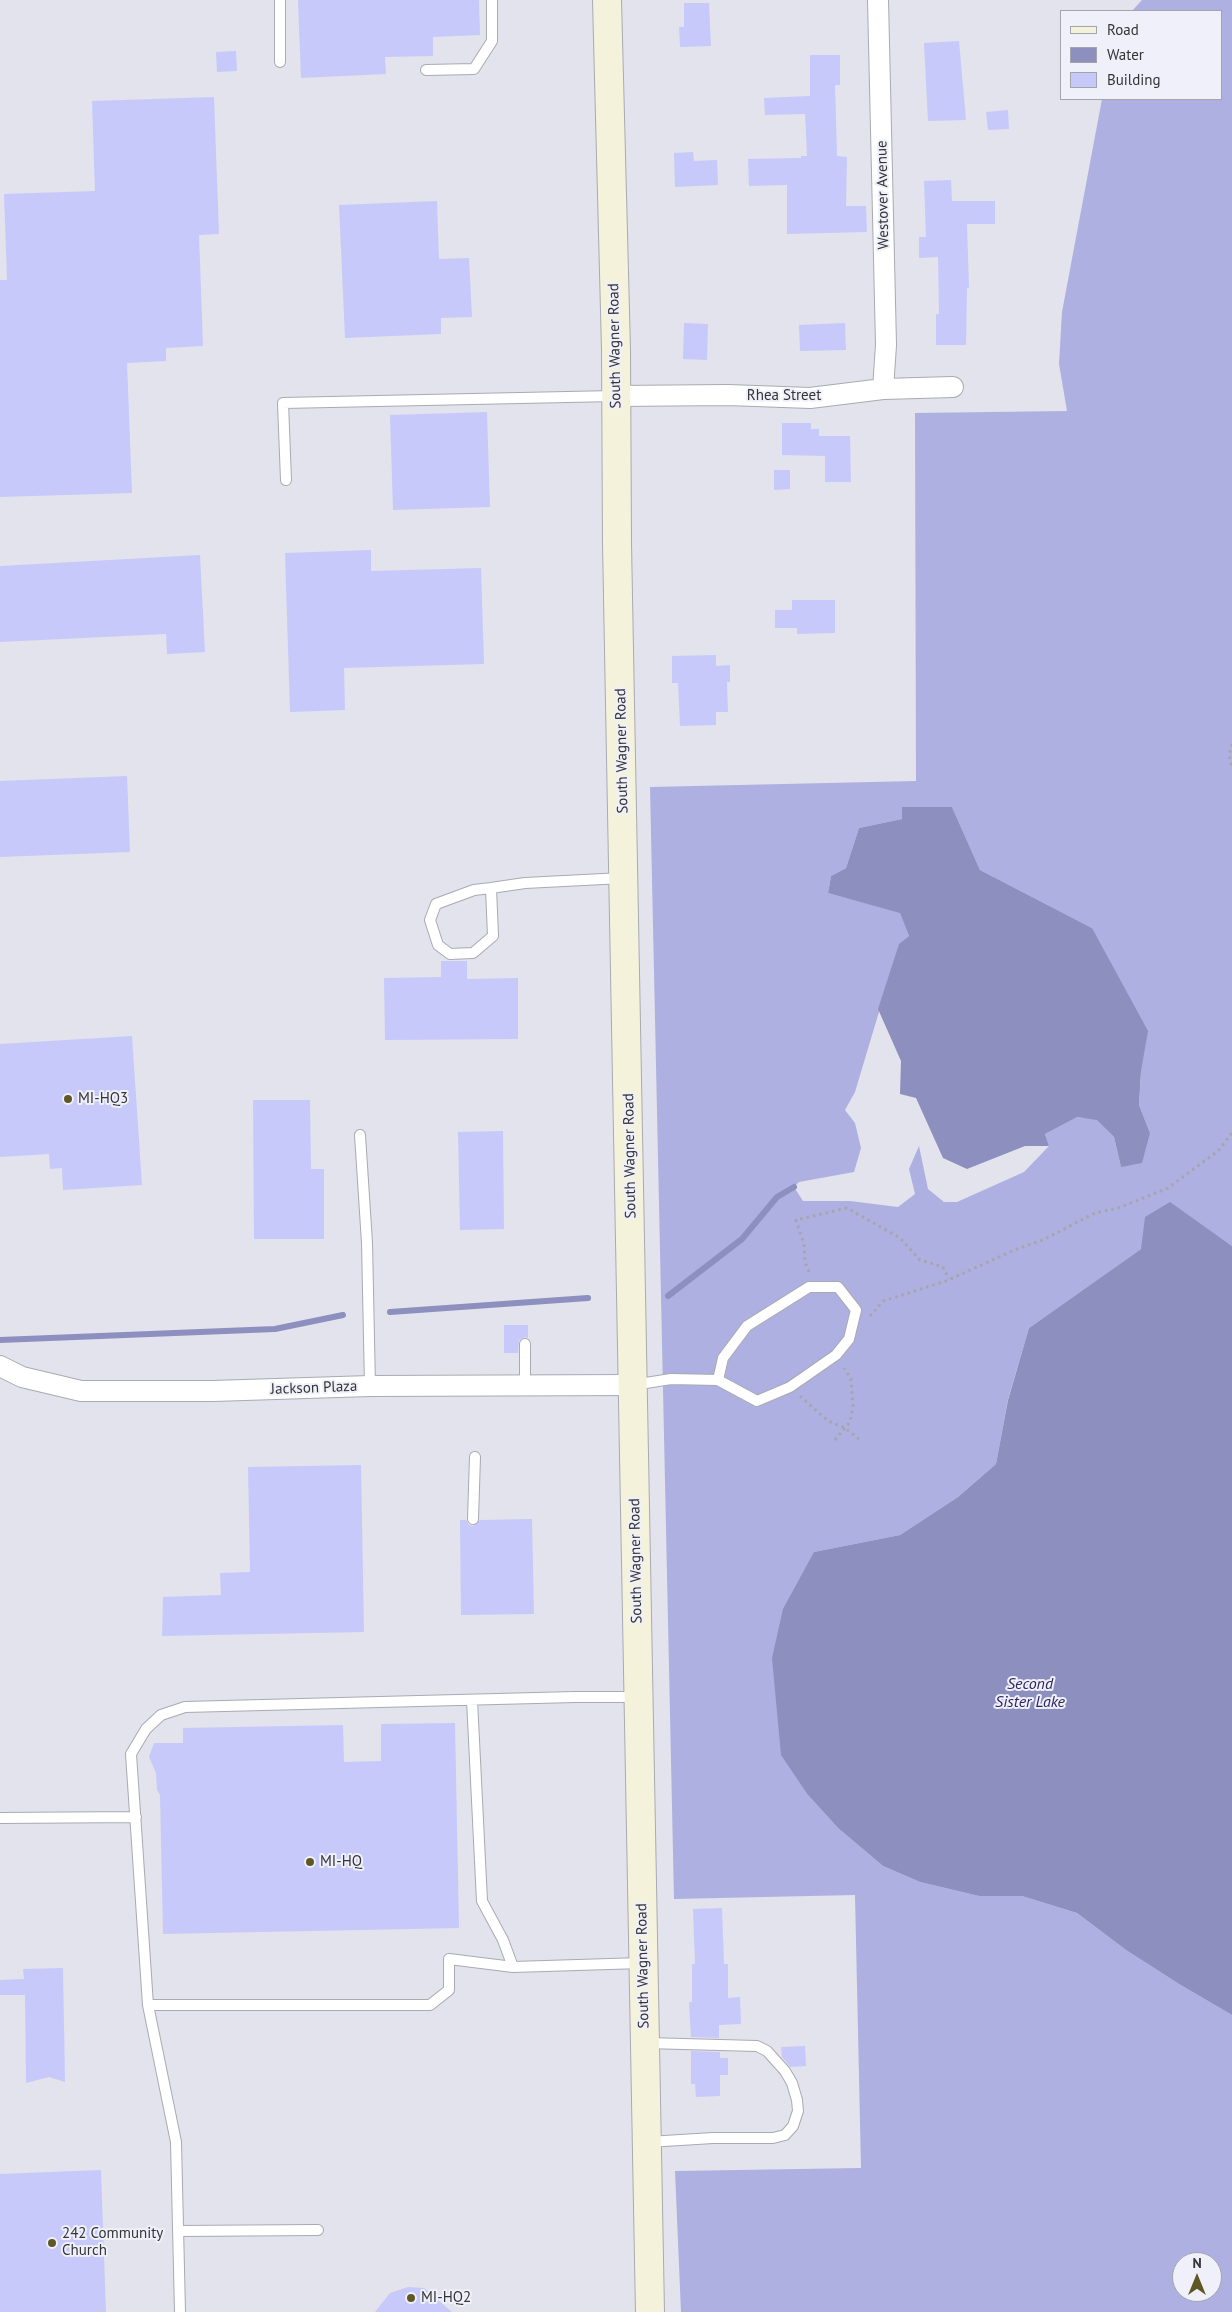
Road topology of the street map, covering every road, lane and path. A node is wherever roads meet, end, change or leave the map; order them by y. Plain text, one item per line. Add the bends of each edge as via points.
1 (280, 0) edge
2 (492, 0) edge
3 (607, 0) edge
4 (878, 0) edge
5 (280, 62) dead end
6 (426, 70) dead end
7 (953, 387) dead end
8 (883, 389) junction
9 (616, 396) junction
10 (286, 480) dead end
11 (1232, 744) edge
12 (1232, 767) edge
13 (624, 878) junction
14 (491, 888) junction
15 (1232, 1133) edge
16 (360, 1135) dead end
17 (949, 1279) junction
18 (815, 1287) junction
19 (866, 1321) dead end
20 (525, 1344) dead end
21 (836, 1355) junction
22 (0, 1366) edge
23 (718, 1380) junction
24 (633, 1385) junction
25 (370, 1386) junction
26 (525, 1387) junction
27 (790, 1388) junction
28 (845, 1428) junction
29 (859, 1439) dead end
30 (836, 1440) dead end
31 (475, 1457) dead end
32 (473, 1519) dead end
33 (638, 1697) junction
34 (472, 1700) junction
35 (136, 1817) junction
36 (0, 1818) edge
37 (643, 1963) junction
38 (514, 1967) junction
39 (148, 2005) junction
40 (645, 2043) junction
41 (647, 2142) junction
42 (318, 2230) dead end
43 (178, 2231) junction
44 (180, 2312) edge
45 (650, 2312) edge

1 - 5 lane
2 - 6 lane via 492,42 474,69
3 - 9 main road, South Wagner Road
4 - 8 street, Westover Avenue via 886,345
7 - 8 street, Rhea Street
8 - 9 street, Rhea Street via 810,398
9 - 10 lane via 283,403
9 - 13 main road, South Wagner Road
11 - 12 path via 1228,755
13 - 14 lane
13 - 24 main road, South Wagner Road
14 - 14 lane via 474,890 436,904 430,920 438,946 450,954 474,953 493,936
15 - 17 path via 1218,1151 1168,1188 1118,1208 1095,1213 1043,1240
16 - 25 lane via 367,1243
17 - 18 path via 942,1267 920,1260 900,1238 847,1208 796,1220 804,1244 805,1262
17 - 19 path via 883,1302
18 - 21 lane via 838,1287 856,1310 849,1339
18 - 23 lane via 809,1287 747,1326 723,1358
20 - 26 lane
21 - 27 lane
21 - 28 path via 851,1379 853,1406 850,1422
22 - 25 street, Jackson Plaza via 22,1377 81,1392
23 - 24 lane via 671,1379
23 - 27 lane via 757,1401
24 - 26 street, Jackson Plaza
24 - 33 main road, South Wagner Road
25 - 26 street, Jackson Plaza
27 - 28 path via 828,1421
28 - 29 path
28 - 30 path
31 - 32 lane
33 - 34 lane
33 - 37 main road, South Wagner Road
34 - 35 lane via 185,1707 161,1715 146,1729 131,1754
34 - 38 lane via 482,1901
35 - 36 lane
35 - 39 lane
37 - 38 lane
37 - 40 main road, South Wagner Road
38 - 39 lane via 449,1959 449,1990 430,2005
39 - 43 lane via 176,2142
40 - 41 main road, South Wagner Road
40 - 41 lane via 757,2046 767,2051 785,2071 795,2092 798,2111 794,2126 784,2135 773,2138
41 - 45 main road, South Wagner Road
42 - 43 lane
43 - 44 lane

